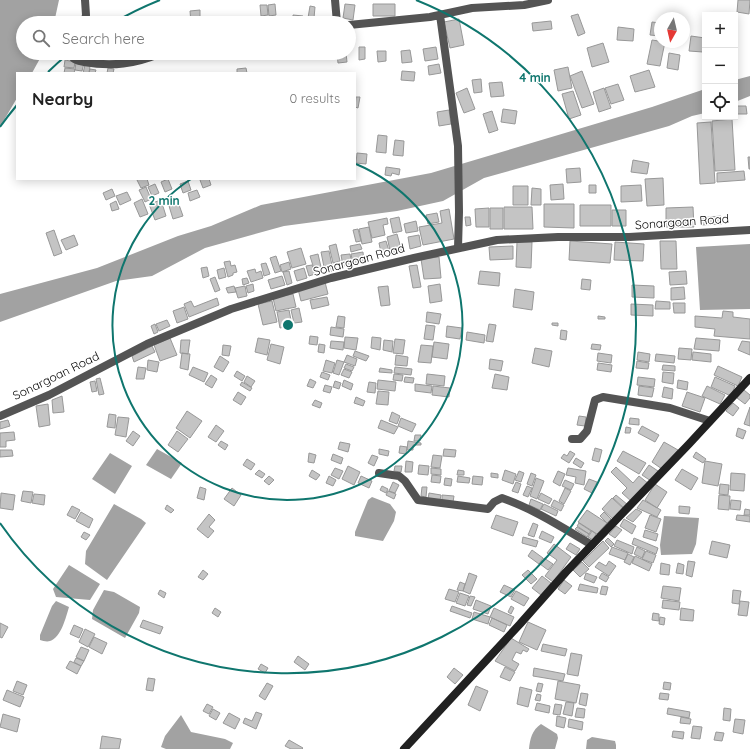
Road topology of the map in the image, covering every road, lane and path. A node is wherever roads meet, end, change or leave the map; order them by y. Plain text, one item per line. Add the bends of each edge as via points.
1 (85, 0) edge
2 (335, 0) edge
3 (548, 0) edge
4 (440, 15) junction
5 (86, 16) edge
6 (336, 16) edge
7 (356, 25) edge
8 (77, 60) edge
9 (139, 60) edge
10 (750, 230) edge
11 (458, 248) junction
12 (750, 378) edge
13 (0, 416) edge
14 (710, 421) junction
15 (572, 439) dead end
16 (379, 473) dead end
17 (592, 546) junction
18 (404, 749) edge

1 - 5 street
2 - 6 street
3 - 4 street via 524,5 472,8
4 - 7 street
4 - 11 street via 458,146
8 - 9 street via 108,65
10 - 11 street, Sonargoan Road via 630,237 558,236 497,240
11 - 13 street, Sonargoan Road via 331,278 231,310 147,344 49,395
12 - 14 main road
14 - 15 street via 670,408 603,397 595,400 587,431 580,439
14 - 17 main road
16 - 17 street via 399,476 418,500 488,509 502,498 558,525
17 - 18 main road

